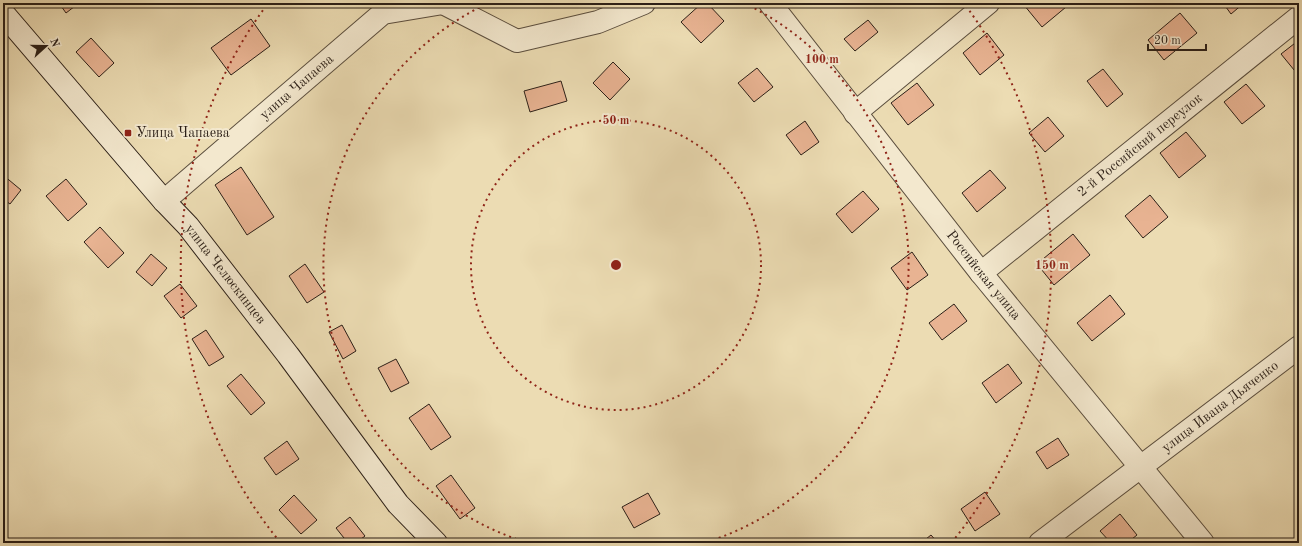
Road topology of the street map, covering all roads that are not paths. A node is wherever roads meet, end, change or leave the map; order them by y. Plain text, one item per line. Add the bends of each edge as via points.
1 (443, 3) edge
2 (644, 3) edge
3 (770, 3) edge
4 (988, 3) edge
5 (3, 13) edge
6 (1299, 17) edge
7 (855, 113) junction
8 (164, 201) junction
9 (981, 273) junction
10 (1299, 347) edge
11 (1142, 467) junction
12 (436, 543) edge
13 (1040, 543) edge
14 (1203, 543) edge

1 - 2 street via 517,41 598,22
1 - 8 street, улица Чапаева via 382,13
3 - 7 street, Российская улица
4 - 7 street
5 - 8 street, улица Челюскинцев
6 - 9 street, 2-й Российский переулок
7 - 9 street, Российская улица
8 - 12 street, улица Челюскинцев via 188,226 283,349 398,504
9 - 11 street, Российская улица
10 - 11 street, улица Ивана Дьяченко
11 - 13 street, улица Ивана Дьяченко
11 - 14 street, Российская улица

